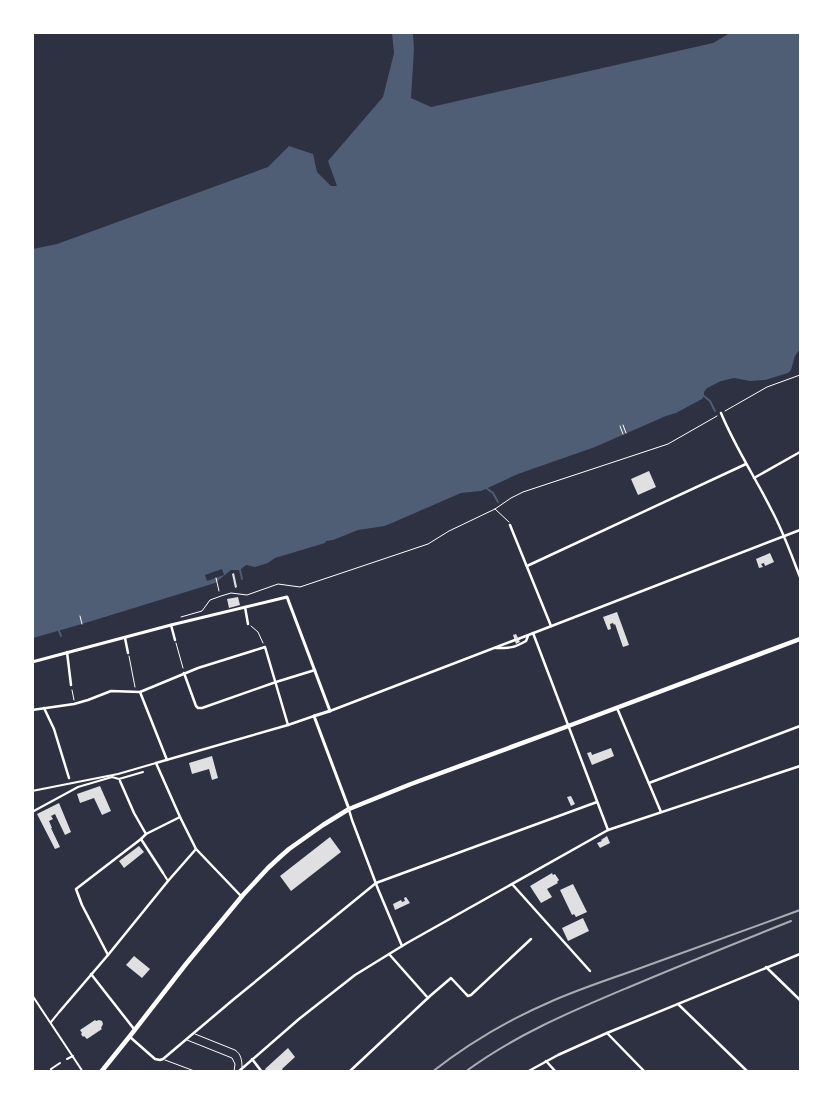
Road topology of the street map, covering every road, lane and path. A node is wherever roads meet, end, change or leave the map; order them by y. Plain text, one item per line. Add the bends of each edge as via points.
1 (800, 375) edge
2 (721, 413) junction
3 (626, 433) dead end
4 (623, 434) dead end
5 (800, 452) edge
6 (746, 464) junction
7 (754, 478) junction
8 (495, 509) junction
9 (510, 525) joint
10 (800, 530) edge
11 (784, 537) junction
12 (527, 566) junction
13 (800, 577) edge
14 (216, 578) dead end
15 (218, 591) dead end
16 (245, 607) junction
17 (80, 616) dead end
18 (177, 619) dead end
19 (82, 624) dead end
20 (248, 624) joint
21 (171, 626) junction
22 (551, 626) junction
23 (534, 633) junction
24 (528, 635) junction
25 (125, 638) junction
26 (800, 639) edge
27 (175, 640) joint
28 (265, 647) junction
29 (494, 648) junction
30 (67, 652) junction
31 (128, 653) joint
32 (32, 662) edge
33 (315, 670) junction
34 (184, 673) junction
35 (276, 682) junction
36 (71, 685) joint
37 (138, 692) junction
38 (74, 704) junction
39 (44, 708) junction
40 (618, 708) junction
41 (32, 710) edge
42 (330, 711) junction
43 (314, 716) junction
44 (288, 725) junction
45 (569, 726) junction
46 (800, 726) edge
47 (167, 760) junction
48 (156, 763) junction
49 (800, 766) edge
50 (143, 772) dead end
51 (118, 774) junction
52 (69, 778) joint
53 (120, 780) junction
54 (70, 783) junction
55 (649, 783) junction
56 (32, 791) edge
57 (597, 802) junction
58 (349, 810) junction
59 (32, 812) edge
60 (661, 812) junction
61 (180, 817) junction
62 (608, 830) junction
63 (146, 834) junction
64 (142, 839) junction
65 (196, 849) junction
66 (163, 873) joint
67 (168, 881) junction
68 (376, 883) junction
69 (512, 884) junction
70 (242, 897) junction
71 (531, 939) dead end
72 (402, 946) junction
73 (389, 954) junction
74 (800, 954) edge
75 (108, 955) junction
76 (766, 967) junction
77 (590, 971) dead end
78 (91, 974) junction
79 (32, 995) edge
80 (428, 998) junction
81 (800, 1000) edge
82 (678, 1004) junction
83 (60, 1011) joint
84 (50, 1022) junction
85 (135, 1030) junction
86 (607, 1033) junction
87 (194, 1034) junction
88 (130, 1036) junction
89 (186, 1040) junction
90 (73, 1056) junction
91 (67, 1059) dead end
92 (163, 1059) junction
93 (252, 1059) junction
94 (546, 1061) junction
95 (60, 1064) dead end
96 (242, 1068) junction
97 (51, 1072) edge
98 (83, 1072) edge
99 (101, 1072) edge
100 (197, 1072) edge
101 (234, 1072) edge
102 (238, 1072) edge
103 (262, 1072) edge
104 (349, 1072) edge
105 (528, 1072) edge
106 (556, 1072) edge
107 (645, 1072) edge
108 (748, 1072) edge

1 - 2 path via 767,387
2 - 6 street
2 - 8 path via 668,444 523,492
3 - 4 path via 622,426
5 - 7 street
6 - 7 street
6 - 12 street
7 - 11 street
8 - 9 path
8 - 18 path via 411,550 300,587 278,584 247,595 226,595 210,600 202,611
9 - 12 street
10 - 11 street
11 - 13 street
11 - 22 street
12 - 22 street
14 - 15 path
16 - 20 street
16 - 21 street
16 - 33 street via 287,597
17 - 19 path
20 - 28 path via 258,632
21 - 25 street
21 - 27 street
22 - 23 street
23 - 24 street
23 - 45 street
24 - 29 street
24 - 29 street via 526,641 519,645
25 - 30 street
25 - 31 street
26 - 40 main road
27 - 34 path
28 - 34 street
28 - 35 street
29 - 42 street
30 - 32 street
30 - 36 street
31 - 37 path
33 - 35 street
33 - 42 street
34 - 35 street via 196,706 200,708
34 - 37 street
35 - 44 street
36 - 38 path
37 - 38 street via 111,691
37 - 47 street
38 - 39 street
39 - 41 street
39 - 52 street
40 - 45 main road
40 - 55 street
42 - 43 street
43 - 44 street
43 - 58 street
44 - 47 street
45 - 57 street
45 - 58 main road
46 - 55 street
47 - 48 street
48 - 51 street
48 - 61 street
49 - 60 street
50 - 53 street
51 - 53 street
51 - 54 street
52 - 54 street
53 - 59 street via 112,777 78,786
53 - 63 street
54 - 56 street
55 - 60 street
57 - 62 street
57 - 68 street
58 - 68 street
58 - 70 main road via 289,849
60 - 62 street
61 - 63 street
61 - 65 street
62 - 69 street
63 - 64 street
64 - 66 street
64 - 75 street via 76,889
65 - 67 street
65 - 70 street
66 - 67 street
67 - 75 street
68 - 72 street
68 - 87 street
69 - 72 street
69 - 77 street
70 - 85 main road
71 - 80 street via 471,995 468,996 451,978
72 - 73 street
73 - 80 street
73 - 93 street via 347,980
74 - 76 street
75 - 78 street
76 - 81 street
76 - 82 street
78 - 83 street
78 - 85 street
79 - 84 street
80 - 104 street
82 - 86 street
82 - 108 street
83 - 84 street
84 - 90 street
85 - 88 main road
86 - 94 street
86 - 107 street
87 - 89 street
87 - 96 lane via 239,1052
88 - 92 street via 156,1059
88 - 99 main road
89 - 92 street
89 - 101 lane via 232,1058
90 - 91 street
90 - 98 street
92 - 100 lane
93 - 96 street
93 - 103 street
94 - 105 street
94 - 106 street
95 - 97 street
96 - 102 street

